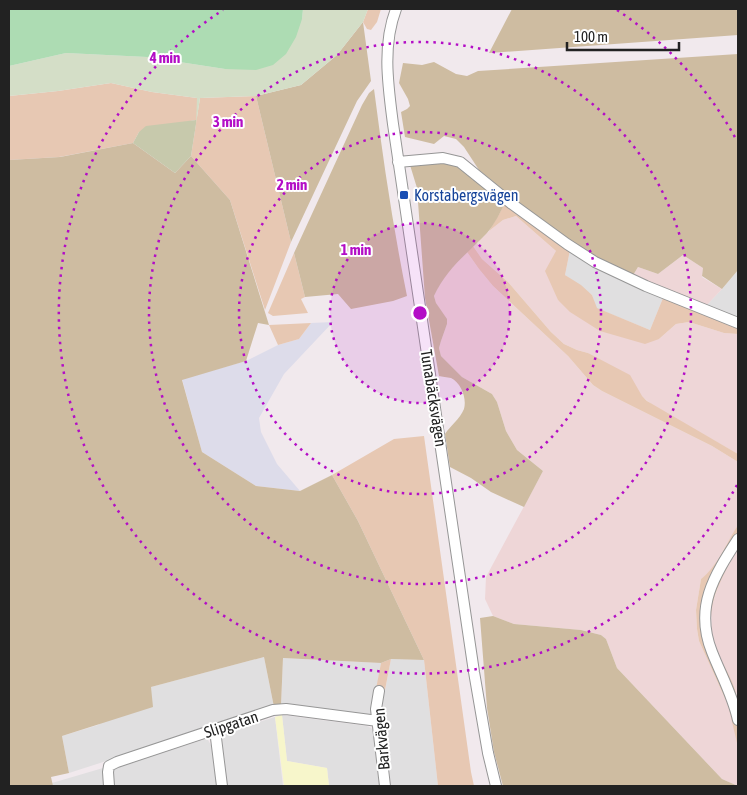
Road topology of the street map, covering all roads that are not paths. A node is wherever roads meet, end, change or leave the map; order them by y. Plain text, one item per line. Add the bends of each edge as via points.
1 (396, 9) edge
2 (398, 162) junction
3 (738, 323) edge
4 (738, 539) edge
5 (379, 691) dead end
6 (738, 720) edge
7 (378, 721) junction
8 (215, 730) junction
9 (109, 786) edge
10 (222, 786) edge
11 (385, 786) edge
12 (496, 786) edge

1 - 2 street, Tunabäcksvägen via 387,49
2 - 3 street via 443,158 460,162 512,204 595,262
2 - 12 street, Tunabäcksvägen via 477,689
4 - 6 street via 714,578 707,596 704,625 711,652
5 - 7 street, Barkvägen
7 - 8 street, Slipgatan via 286,709 273,710
7 - 11 street, Barkvägen
8 - 9 street, Slipgatan via 109,766
8 - 10 street

